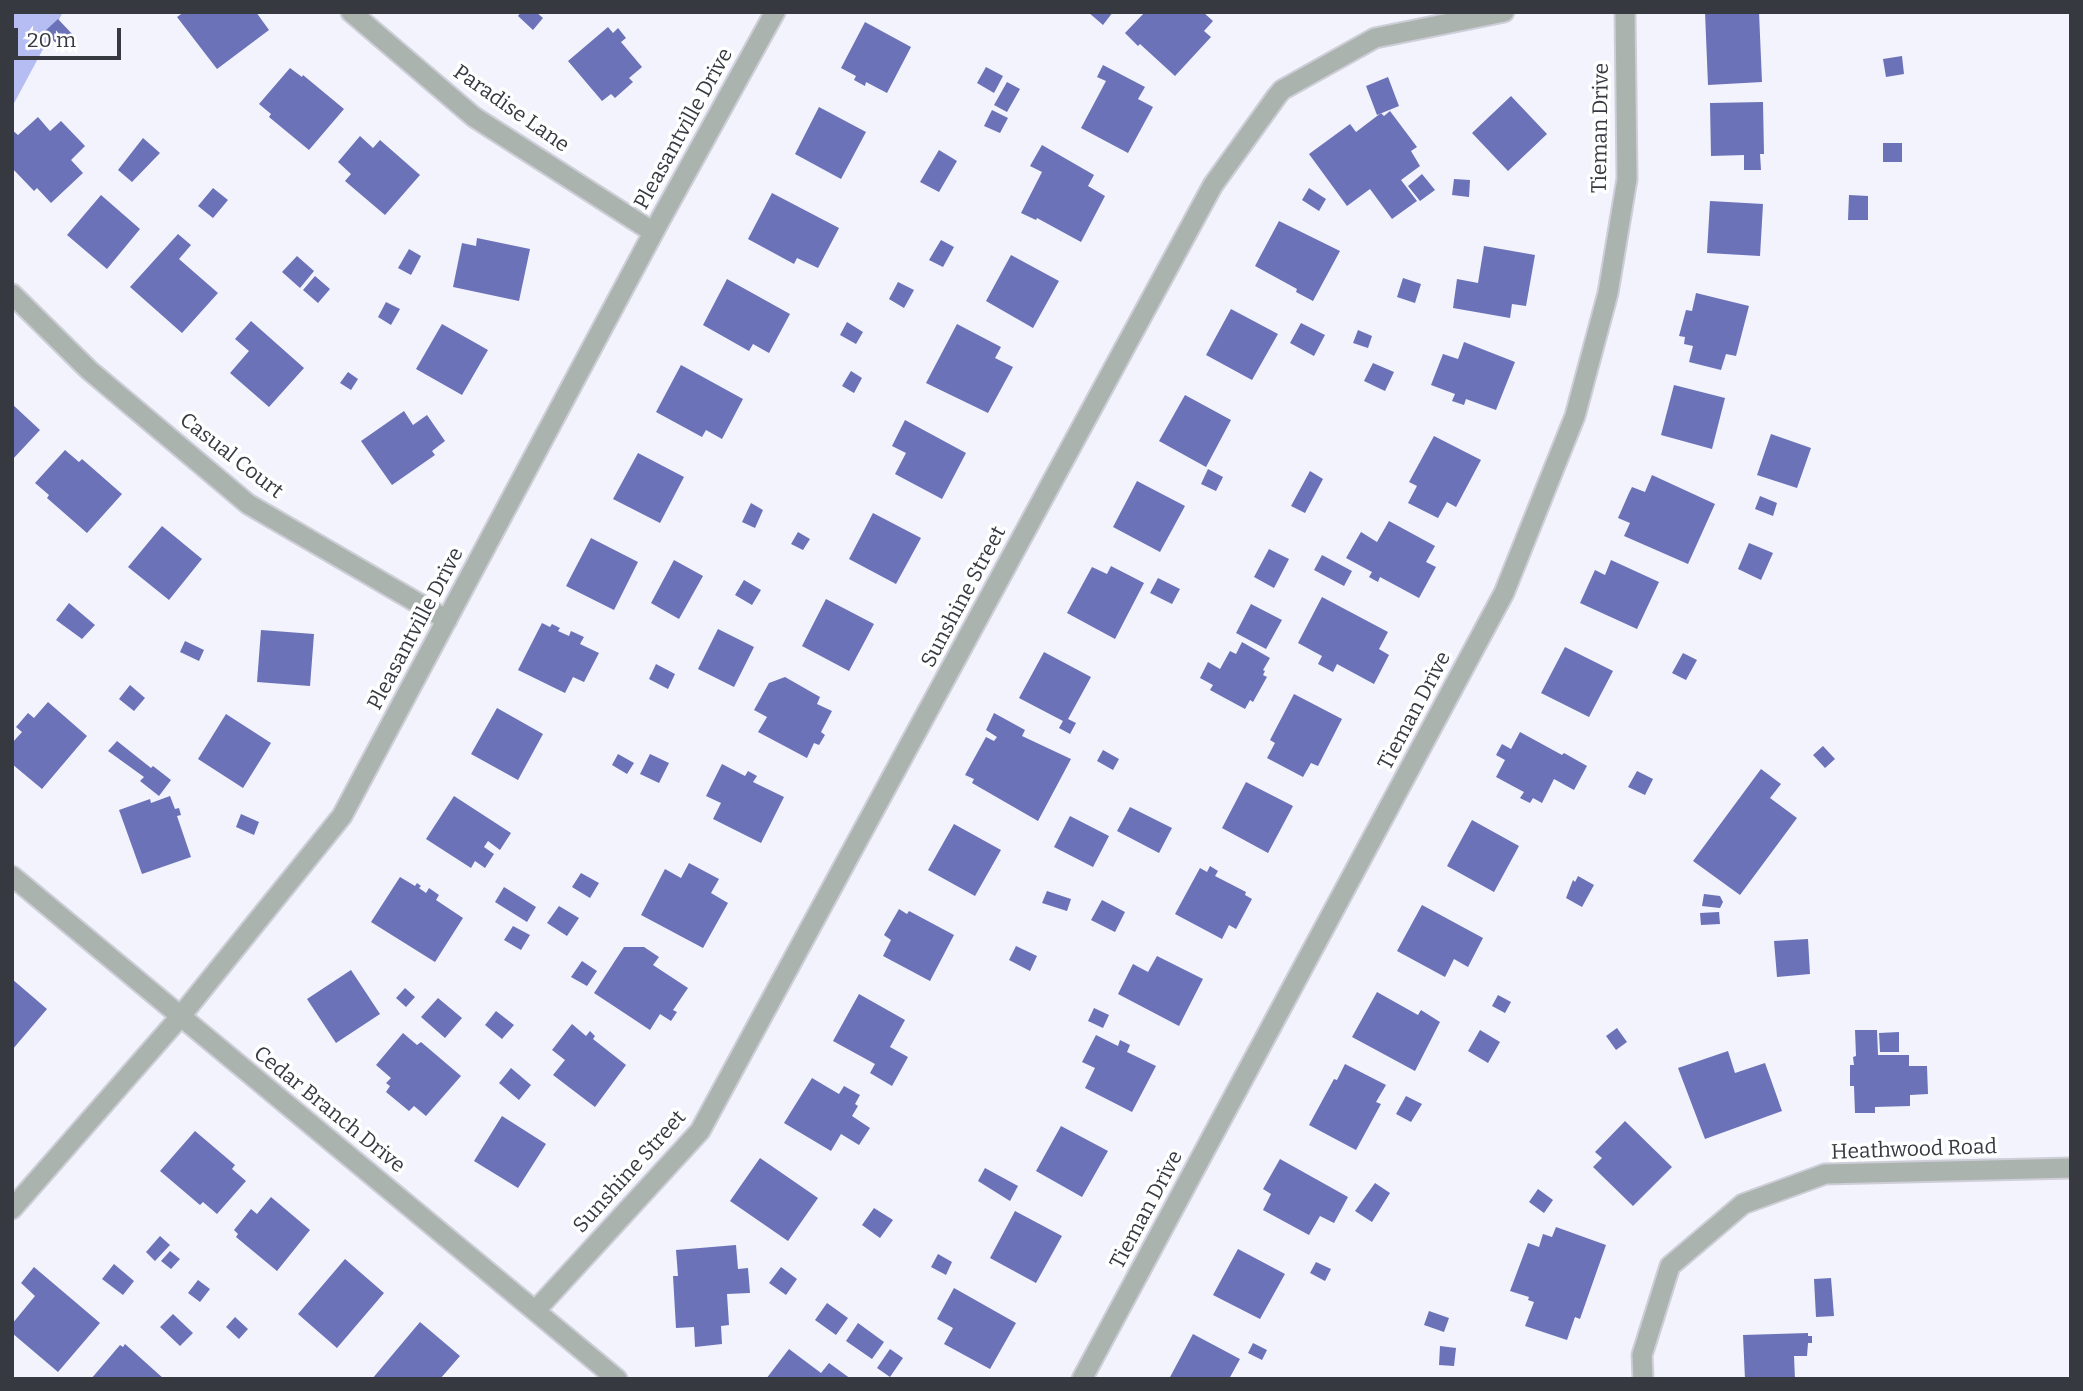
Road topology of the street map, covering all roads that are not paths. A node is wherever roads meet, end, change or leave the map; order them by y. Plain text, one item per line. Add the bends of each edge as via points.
1 (351, 12) edge
2 (775, 12) edge
3 (1504, 12) edge
4 (1625, 12) edge
5 (653, 232) junction
6 (12, 294) edge
7 (447, 620) junction
8 (12, 876) edge
9 (180, 1017) junction
10 (2071, 1168) edge
11 (12, 1209) edge
12 (536, 1310) junction
13 (617, 1379) edge
14 (1082, 1379) edge
15 (1643, 1379) edge

1 - 5 street, Paradise Lane via 474,117
2 - 5 street, Pleasantville Drive
3 - 12 street, Sunshine Street via 1376,38 1277,96 1213,185 700,1131
4 - 14 street, Tieman Drive via 1627,179 1608,293 1575,416 1499,604
5 - 7 street, Pleasantville Drive
6 - 7 street, Casual Court via 89,370 248,504
7 - 9 street, Pleasantville Drive via 342,816
8 - 9 street, Cedar Branch Drive
9 - 11 street, Pleasantville Drive
9 - 12 street, Cedar Branch Drive
10 - 15 street, Heathwood Road via 1825,1174 1744,1204 1670,1266 1642,1355
12 - 13 street, Cedar Branch Drive

